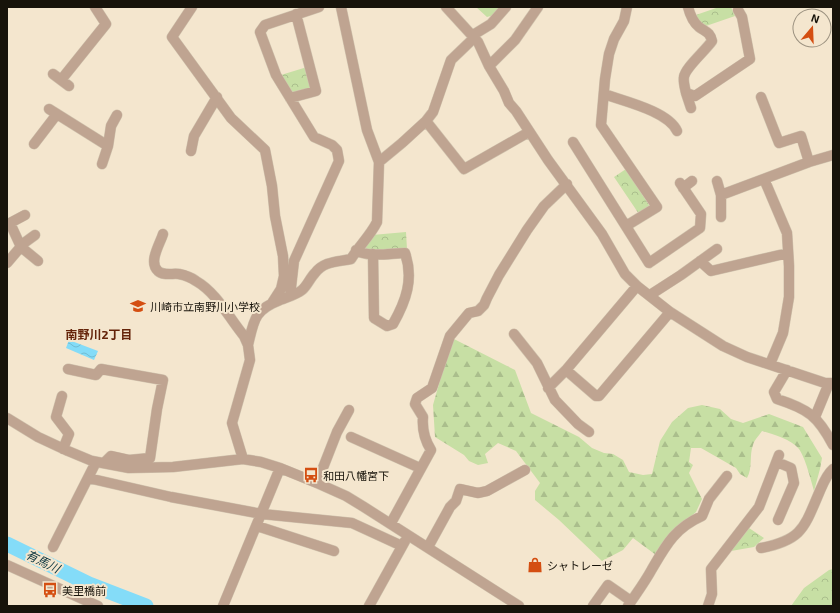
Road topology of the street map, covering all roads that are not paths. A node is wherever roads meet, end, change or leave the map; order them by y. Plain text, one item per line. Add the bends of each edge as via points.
1 (95, 7) edge
2 (319, 7) edge
3 (341, 7) edge
4 (446, 7) edge
5 (506, 7) edge
6 (538, 7) edge
7 (626, 7) edge
8 (688, 7) edge
9 (190, 8) edge
10 (738, 10) dead end
11 (296, 14) junction
12 (474, 36) junction
13 (488, 66) junction
14 (61, 80) dead end
15 (686, 93) junction
16 (604, 94) junction
17 (217, 97) junction
18 (762, 97) dead end
19 (290, 98) junction
20 (691, 108) dead end
21 (117, 115) dead end
22 (426, 122) junction
23 (677, 131) dead end
24 (529, 132) junction
25 (573, 142) dead end
26 (34, 144) dead end
27 (108, 146) junction
28 (191, 151) dead end
29 (833, 155) edge
30 (379, 162) junction
31 (809, 162) junction
32 (102, 164) dead end
33 (764, 179) junction
34 (692, 181) dead end
35 (717, 181) dead end
36 (567, 184) junction
37 (721, 195) junction
38 (25, 215) dead end
39 (721, 217) dead end
40 (626, 226) junction
41 (163, 234) dead end
42 (35, 235) dead end
43 (21, 247) junction
44 (717, 249) dead end
45 (356, 250) junction
46 (788, 253) junction
47 (372, 254) junction
48 (38, 261) dead end
49 (700, 261) junction
50 (7, 263) edge
51 (637, 286) junction
52 (650, 295) junction
53 (290, 296) junction
54 (272, 303) junction
55 (670, 312) junction
56 (514, 334) dead end
57 (248, 345) junction
58 (770, 364) junction
59 (68, 369) dead end
60 (566, 370) junction
61 (787, 370) junction
62 (831, 383) edge
63 (548, 388) junction
64 (62, 396) dead end
65 (349, 410) dead end
66 (815, 417) junction
67 (7, 418) edge
68 (589, 432) dead end
69 (351, 437) dead end
70 (833, 445) edge
71 (63, 449) junction
72 (243, 459) junction
73 (100, 463) junction
74 (280, 468) junction
75 (420, 468) junction
76 (833, 469) edge
77 (525, 470) dead end
78 (726, 476) dead end
79 (88, 478) junction
80 (317, 483) junction
81 (262, 514) junction
82 (778, 520) dead end
83 (391, 523) junction
84 (257, 526) junction
85 (408, 534) junction
86 (402, 546) junction
87 (53, 547) dead end
88 (428, 547) junction
89 (760, 548) dead end
90 (334, 552) dead end
91 (732, 556) dead end
92 (720, 557) junction
93 (7, 565) edge
94 (80, 602) edge
95 (629, 604) edge
96 (98, 606) edge
97 (223, 606) edge
98 (369, 606) edge
99 (519, 606) edge
100 (593, 606) edge
101 (708, 606) edge

1 - 14 street via 106,24
2 - 11 street
3 - 30 street via 367,130
4 - 12 street
5 - 12 street via 491,24
6 - 13 street via 515,40
7 - 16 street via 624,21 609,54
8 - 15 street via 690,16 707,31 712,41 686,69 683,78
9 - 17 street via 172,37
10 - 15 street via 742,17 750,59 695,96
11 - 19 street via 316,91
11 - 19 street via 264,25 260,32 276,75
12 - 13 street
12 - 22 street via 451,60 435,109
13 - 24 street
15 - 20 street
16 - 23 street via 665,118
16 - 40 street via 601,125 656,207
17 - 28 street via 194,136
17 - 54 street via 231,118 265,150 284,276 281,289
18 - 31 street via 779,143 801,136
19 - 53 street via 314,136 337,150 339,161 294,262
21 - 27 street via 108,136
22 - 24 street via 464,169
22 - 30 street
24 - 36 street
25 - 40 street
26 - 27 street via 53,112
27 - 32 street
29 - 31 street
30 - 45 street via 377,222
31 - 33 street
33 - 37 street
33 - 46 street via 787,233
34 - 40 street via 682,185 701,214 700,228 649,263
35 - 37 street
36 - 51 street via 602,234 625,274
36 - 75 street via 544,206 527,230 498,275 484,305 478,311 469,313 450,336 432,388 417,398 415,404 424,417 422,428 431,450
37 - 39 street
38 - 43 street via 10,223
41 - 57 street via 154,258 158,271 196,280 209,291 244,336
42 - 43 street
43 - 48 street
43 - 50 street
44 - 49 street
45 - 47 street
45 - 53 street via 351,259 325,264 315,272 303,290
46 - 49 street via 711,271
46 - 58 street via 789,297 783,333
47 - 47 street via 405,253 409,266 409,280 402,308 393,324 387,326 374,318
49 - 52 street
51 - 52 street
51 - 60 street
52 - 55 street
53 - 54 street
54 - 57 street via 259,311
55 - 58 street via 723,346
55 - 60 street via 599,396
56 - 63 street via 537,363
57 - 72 street via 250,360 232,423
58 - 61 street
59 - 73 street via 96,375 101,369 163,380 150,458 129,460 111,456
60 - 63 street
61 - 62 street
61 - 66 street via 774,392 777,399 796,405
62 - 66 street
63 - 68 street via 555,400
64 - 71 street via 56,417 69,434
65 - 80 street via 337,432
66 - 70 street
67 - 71 street
69 - 75 street
71 - 73 street
72 - 73 street via 173,467 128,468
72 - 74 street
73 - 79 street
74 - 80 street
74 - 81 street
75 - 83 street
76 - 89 street via 823,484 805,525 785,542
77 - 88 street via 486,491 478,493 460,490
78 - 95 street via 708,499 702,516 679,531 666,544
79 - 81 street
79 - 87 street
80 - 83 street via 346,496
81 - 84 street
81 - 86 street via 352,523
82 - 92 street via 794,483 791,468 778,458 759,507
83 - 85 street
84 - 90 street
84 - 97 street
85 - 86 street
85 - 88 street
86 - 98 street
88 - 99 street
91 - 92 street
92 - 101 street via 711,569 712,594
93 - 94 street
94 - 96 street
95 - 100 street via 608,585

